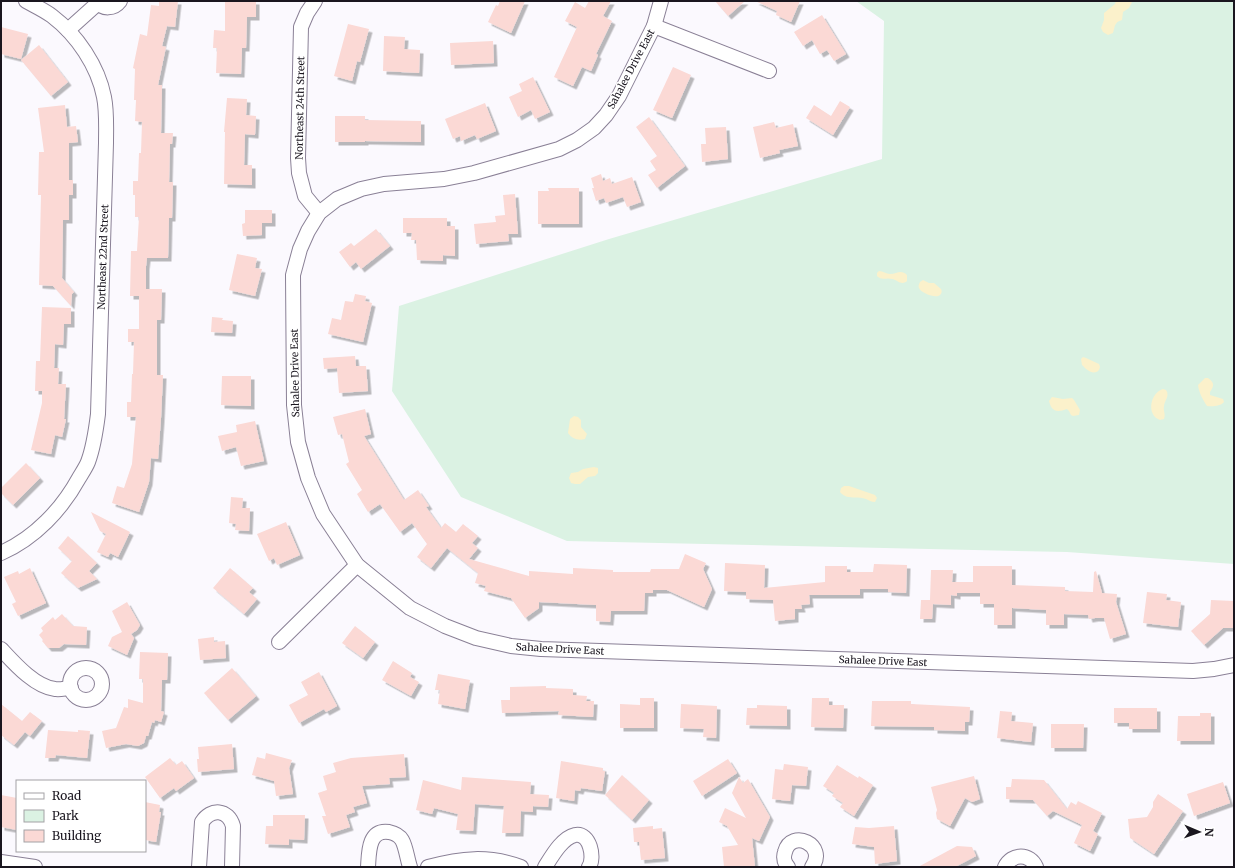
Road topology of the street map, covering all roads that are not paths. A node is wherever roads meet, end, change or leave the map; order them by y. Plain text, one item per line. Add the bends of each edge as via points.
1 (26, 1) edge
2 (120, 1) edge
3 (315, 1) edge
4 (661, 1) edge
5 (97, 2) edge
6 (654, 26) junction
7 (68, 30) junction
8 (769, 70) dead end
9 (319, 213) junction
10 (1, 553) edge
11 (357, 565) junction
12 (279, 642) dead end
13 (1, 649) edge
14 (1234, 666) edge
15 (71, 688) dead end
16 (1, 862) edge
17 (35, 867) edge
18 (199, 867) edge
19 (232, 867) edge
20 (368, 867) edge
21 (410, 867) edge
22 (428, 867) edge
23 (521, 867) edge
24 (545, 867) edge
25 (589, 867) edge
26 (788, 867) edge
27 (812, 867) edge
28 (1006, 867) edge
29 (1036, 867) edge

1 - 7 street, Northeast 22nd Street via 53,16
2 - 5 street via 108,8
3 - 9 street, Northeast 24th Street via 301,27 298,158 305,196
4 - 6 street, Sahalee Drive East
5 - 7 street
6 - 8 street
6 - 9 street, Sahalee Drive East via 619,96 594,128 577,140 559,149 474,173 444,179 361,188 337,199
7 - 10 street, Northeast 22nd Street via 85,52 95,71 104,96 106,124 98,414 95,438 88,463 57,511 35,532
9 - 11 street, Sahalee Drive East via 300,249 293,275 294,405 298,442 308,478 323,514
11 - 12 street
11 - 14 street, Sahalee Drive East via 410,608 476,638 511,646 557,650 1185,670
13 - 15 street via 18,668 39,683 55,689
16 - 17 street
18 - 19 street via 202,822 215,812 225,814 232,821
20 - 21 street via 370,846 375,836 391,832 401,838
22 - 23 street via 464,859 490,859
24 - 25 street via 562,843 576,835 585,837 591,849
26 - 27 street via 784,860 786,849 799,840 814,848 816,859
28 - 29 street via 1010,860 1021,856 1032,860

